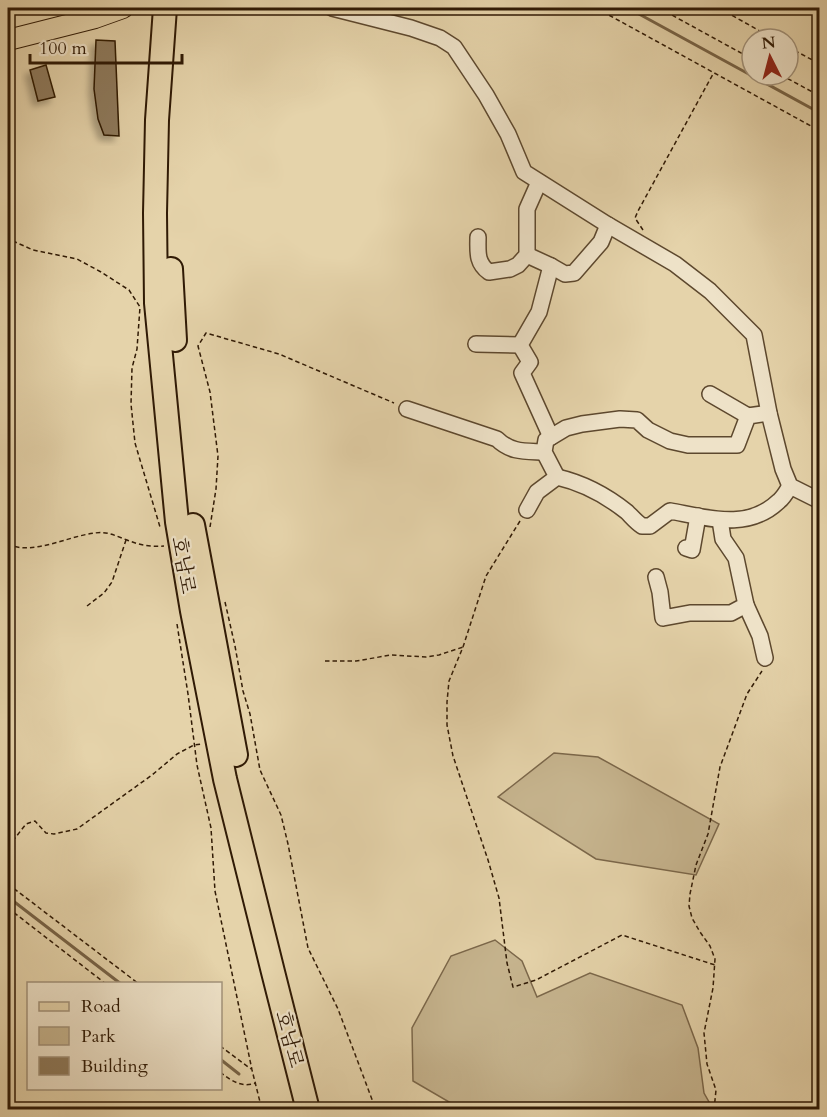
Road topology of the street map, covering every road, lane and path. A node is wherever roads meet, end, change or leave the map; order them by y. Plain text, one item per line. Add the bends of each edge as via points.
1 (85, 8) edge
2 (123, 8) edge
3 (165, 8) edge
4 (177, 8) edge
5 (332, 8) edge
6 (596, 8) edge
7 (659, 8) edge
8 (719, 8) edge
9 (753, 27) edge
10 (8, 29) edge
11 (168, 38) junction
12 (8, 40) edge
13 (740, 52) edge
14 (800, 54) edge
15 (819, 64) edge
16 (713, 73) junction
17 (800, 86) edge
18 (819, 96) edge
19 (819, 131) edge
20 (538, 183) junction
21 (608, 225) junction
22 (8, 235) edge
23 (478, 237) dead end
24 (651, 250) junction
25 (527, 255) junction
26 (551, 266) junction
27 (476, 344) dead end
28 (520, 345) junction
29 (137, 350) junction
30 (144, 350) dead end
31 (710, 394) dead end
32 (407, 409) joint
33 (769, 413) junction
34 (748, 416) junction
35 (551, 437) junction
36 (544, 452) junction
37 (557, 477) junction
38 (790, 486) junction
39 (819, 501) edge
40 (527, 510) joint
41 (698, 516) junction
42 (720, 520) junction
43 (160, 528) dead end
44 (209, 536) dead end
45 (126, 540) junction
46 (8, 544) edge
47 (165, 546) dead end
48 (686, 548) dead end
49 (656, 577) dead end
50 (223, 594) dead end
51 (746, 605) junction
52 (87, 606) dead end
53 (177, 625) dead end
54 (463, 647) junction
55 (765, 658) joint
56 (325, 661) dead end
57 (201, 743) dead end
58 (194, 745) junction
59 (8, 847) edge
60 (8, 884) edge
61 (8, 908) edge
62 (715, 965) junction
63 (103, 982) edge
64 (135, 982) edge
65 (222, 1048) edge
66 (252, 1070) junction
67 (222, 1073) edge
68 (256, 1083) junction
69 (262, 1110) edge
70 (308, 1110) edge
71 (323, 1110) edge
72 (376, 1110) edge
73 (714, 1110) edge

1 - 10 main road
2 - 12 main road
3 - 11 highway, 호남로
4 - 11 highway, 호남로
5 - 20 street via 411,28 454,47 508,134 524,172
6 - 16 path
7 - 13 path
8 - 9 path
11 - 70 highway, 호남로 via 157,120 156,303 177,522 225,779
11 - 71 highway, 호남로 via 171,283 191,513 240,771
14 - 15 path
16 - 19 path
16 - 24 path via 635,218 652,242
17 - 18 path
20 - 21 street
20 - 25 street via 527,209
21 - 24 street
21 - 26 street via 601,242 574,273 565,274
22 - 29 path via 33,250 77,259 129,290 140,308
23 - 25 street via 478,258 489,272 510,270
24 - 33 street via 710,291 754,335
25 - 26 street
26 - 28 street via 539,312
27 - 28 street
28 - 35 street via 530,362 522,373
29 - 30 path
29 - 43 path via 131,404 135,443
31 - 34 street
32 - 36 street via 497,439 515,450
32 - 44 path via 279,354 206,333 198,346 210,392 218,456
33 - 34 street
33 - 38 street
34 - 35 street via 737,445 670,441 637,420 620,419 566,428
35 - 36 street via 546,440
36 - 37 street
37 - 40 street via 537,492
37 - 41 street via 602,494 642,526 650,526 670,511
38 - 39 street
38 - 42 street via 781,500 763,514
40 - 54 path via 486,576
41 - 42 street
41 - 48 street via 692,550
42 - 51 street via 723,539 736,558
45 - 46 path via 98,532 29,549
45 - 47 path
45 - 52 path via 112,582
49 - 51 street via 663,618 690,613 731,613
50 - 72 path via 260,770 281,815 308,948 338,1009
51 - 55 street
53 - 58 path
54 - 56 path via 426,657 391,655
54 - 62 path via 449,681 447,725 453,756 499,898 513,987 536,980 622,935
55 - 62 path via 720,767 708,834 690,894 692,918 710,946
57 - 58 path
58 - 59 path via 77,829 46,833 34,821 26,824
58 - 66 path via 211,828 215,891
60 - 64 path
61 - 63 path
62 - 73 path via 704,1033 707,1064 716,1090
65 - 66 path
66 - 68 path
67 - 68 path via 248,1086
68 - 69 path

